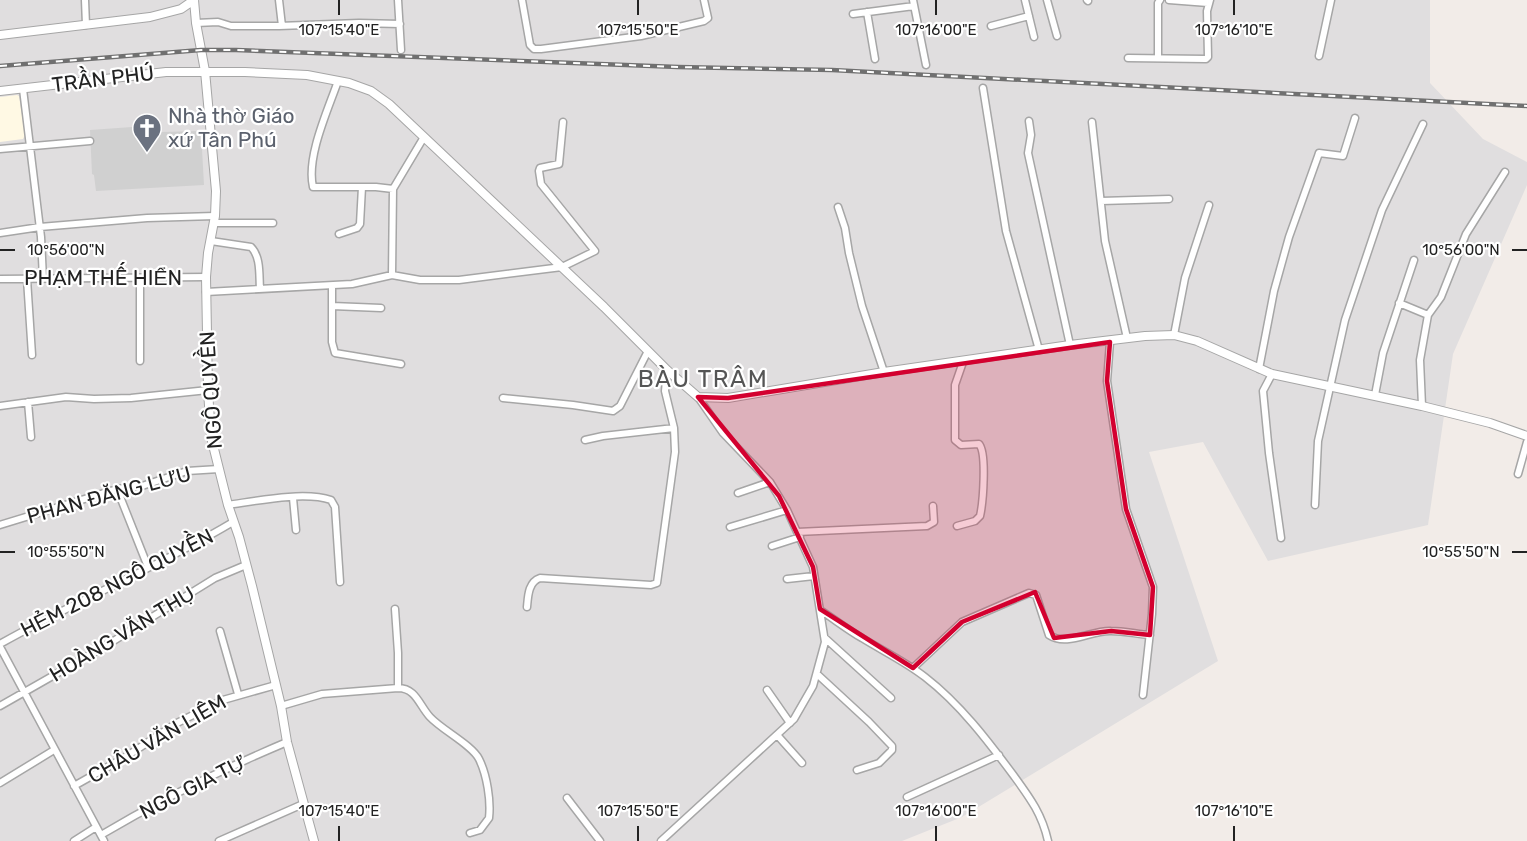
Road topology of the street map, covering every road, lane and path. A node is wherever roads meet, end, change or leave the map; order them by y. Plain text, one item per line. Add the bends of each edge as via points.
1 (85, 0) edge
2 (194, 0) edge
3 (279, 0) edge
4 (398, 0) edge
5 (522, 0) edge
6 (704, 0) edge
7 (1024, 0) edge
8 (1047, 0) edge
9 (1160, 0) edge
10 (1169, 0) edge
11 (1330, 0) edge
12 (1209, 2) edge
13 (913, 3) edge
14 (867, 12) junction
15 (853, 14) dead end
16 (1029, 16) junction
17 (196, 23) junction
18 (400, 24) junction
19 (86, 25) junction
20 (282, 26) junction
21 (991, 26) dead end
22 (0, 35) edge
23 (1057, 36) dead end
24 (1034, 37) dead end
25 (401, 50) dead end
26 (1319, 56) dead end
27 (1128, 58) dead end
28 (1158, 58) junction
29 (875, 59) dead end
30 (926, 65) dead end
31 (205, 71) junction
32 (338, 81) junction
33 (23, 88) junction
34 (983, 88) dead end
35 (0, 91) edge
36 (1355, 118) dead end
37 (1029, 121) dead end
38 (562, 122) dead end
39 (1092, 122) dead end
40 (1423, 124) dead end
41 (424, 137) junction
42 (90, 141) dead end
43 (31, 145) junction
44 (0, 149) edge
45 (1505, 172) dead end
46 (362, 187) junction
47 (393, 189) junction
48 (1169, 199) dead end
49 (1101, 201) junction
50 (1209, 205) dead end
51 (838, 207) dead end
52 (215, 220) junction
53 (273, 223) dead end
54 (40, 227) junction
55 (0, 233) edge
56 (339, 234) dead end
57 (211, 241) junction
58 (1414, 260) dead end
59 (562, 267) junction
60 (392, 275) junction
61 (206, 277) junction
62 (140, 278) junction
63 (0, 279) edge
64 (27, 279) junction
65 (43, 279) junction
66 (332, 286) junction
67 (260, 289) junction
68 (206, 292) junction
69 (1399, 303) junction
70 (332, 306) junction
71 (381, 308) dead end
72 (1428, 315) junction
73 (1174, 335) junction
74 (1127, 338) junction
75 (1110, 342) junction
76 (1070, 345) junction
77 (1039, 350) junction
78 (648, 351) junction
79 (32, 355) dead end
80 (140, 361) dead end
81 (963, 362) junction
82 (401, 364) dead end
83 (1259, 369) junction
84 (667, 370) junction
85 (884, 372) junction
86 (1272, 374) junction
87 (1330, 386) junction
88 (208, 390) junction
89 (1375, 395) junction
90 (698, 397) junction
91 (503, 398) dead end
92 (28, 402) junction
93 (0, 406) edge
94 (1422, 406) junction
95 (674, 428) junction
96 (1527, 436) edge
97 (31, 437) dead end
98 (585, 440) dead end
99 (1527, 442) edge
100 (219, 469) junction
101 (1518, 474) dead end
102 (770, 482) junction
103 (117, 489) junction
104 (738, 493) dead end
105 (293, 498) junction
106 (228, 505) junction
107 (1315, 505) dead end
108 (933, 506) dead end
109 (787, 510) junction
110 (233, 522) junction
111 (0, 525) edge
112 (957, 526) dead end
113 (730, 527) dead end
114 (296, 530) dead end
115 (798, 535) junction
116 (1281, 538) dead end
117 (772, 546) dead end
118 (246, 565) junction
119 (148, 567) junction
120 (814, 576) junction
121 (787, 579) dead end
122 (340, 582) dead end
123 (527, 608) dead end
124 (394, 609) dead end
125 (820, 609) junction
126 (220, 631) dead end
127 (1150, 635) junction
128 (825, 638) junction
129 (0, 646) edge
130 (913, 668) junction
131 (817, 674) junction
132 (276, 685) junction
133 (398, 688) junction
134 (767, 690) dead end
135 (25, 693) junction
136 (238, 694) junction
137 (1143, 695) dead end
138 (891, 698) dead end
139 (0, 706) edge
140 (281, 706) junction
141 (790, 723) junction
142 (778, 736) junction
143 (287, 742) junction
144 (54, 750) junction
145 (999, 754) junction
146 (802, 763) dead end
147 (857, 770) dead end
148 (0, 783) edge
149 (74, 786) junction
150 (907, 797) dead end
151 (567, 798) dead end
152 (303, 804) junction
153 (96, 827) junction
154 (470, 833) dead end
155 (103, 838) edge
156 (74, 841) edge
157 (219, 841) edge
158 (314, 841) edge
159 (600, 841) edge
160 (661, 841) edge
161 (1047, 841) edge

1 - 19 street
2 - 17 street, NGÔ QUYỀN
2 - 19 street via 168,13
3 - 20 street
4 - 18 street
5 - 6 street via 534,49 641,36 704,21 708,15
7 - 16 street
8 - 23 street
9 - 28 street
10 - 12 street
11 - 26 street
12 - 28 street via 1207,58
13 - 14 street
13 - 30 street
14 - 15 street
14 - 29 street
16 - 21 street
16 - 24 street
17 - 20 street
17 - 31 street, NGÔ QUYỀN
18 - 20 street
18 - 25 street
19 - 22 street
27 - 28 street
31 - 32 street, TRẦN PHÚ via 299,75
31 - 33 street, TRẦN PHÚ
31 - 52 street, NGÔ QUYỀN
32 - 41 street, TRẦN PHÚ via 378,95
32 - 46 street via 315,150 313,187
33 - 35 street, TRẦN PHÚ
33 - 43 street
34 - 77 street via 1006,231
36 - 83 street via 1343,156 1318,156 1274,291
37 - 76 street via 1028,153
38 - 59 street via 559,164 540,168 539,178 595,251
39 - 49 street
40 - 87 street via 1382,210 1345,320
41 - 47 street
41 - 59 street, TRẦN PHÚ
42 - 43 street
43 - 44 street
43 - 54 street
45 - 72 street via 1466,234 1441,297
46 - 47 street
46 - 56 street via 360,224
47 - 60 street
48 - 49 street
49 - 74 street
50 - 73 street via 1185,278
51 - 85 street via 862,306
52 - 53 street
52 - 54 street via 147,218
52 - 57 street, NGÔ QUYỀN
54 - 55 street
54 - 65 street
57 - 61 street, NGÔ QUYỀN
57 - 67 street via 254,250
58 - 69 street
59 - 60 street via 459,280
59 - 78 street, TRẦN PHÚ
60 - 66 street
61 - 62 street, PHẠM THẾ HIỂN
61 - 68 street, NGÔ QUYỀN
62 - 65 street, PHẠM THẾ HIỂN
62 - 80 street
63 - 64 street, PHẠM THẾ HIỂN
64 - 65 street, PHẠM THẾ HIỂN
64 - 79 street
66 - 67 street
66 - 70 street
67 - 68 street
68 - 88 street, NGÔ QUYỀN
69 - 72 street
69 - 89 street
70 - 71 street
70 - 82 street via 335,353
72 - 94 street via 1420,360
73 - 74 street
73 - 83 street via 1197,340
74 - 75 street
75 - 76 street
75 - 127 street via 1107,381 1126,509 1153,587
76 - 77 street
77 - 81 street
78 - 84 street, TRẦN PHÚ
78 - 91 street via 614,411
81 - 85 street
81 - 112 street via 955,385 955,440 958,444 981,446 982,483 980,516
83 - 86 street
84 - 90 street, TRẦN PHÚ
84 - 95 street via 665,391
85 - 90 street via 728,398
86 - 87 street
86 - 116 street via 1263,391
87 - 89 street
87 - 107 street via 1318,441
88 - 92 street
88 - 100 street, NGÔ QUYỀN via 211,437
89 - 94 street
90 - 102 street via 723,433
92 - 93 street
92 - 97 street
94 - 96 street
95 - 98 street
95 - 123 street via 675,464 657,583 540,578 531,585
99 - 101 street
100 - 103 street, PHAN ĐĂNG LƯU via 187,471 142,486
100 - 106 street, NGÔ QUYỀN
102 - 104 street
102 - 109 street
103 - 111 street, PHAN ĐĂNG LƯU
103 - 119 street
105 - 106 street
105 - 114 street
105 - 122 street via 328,498 333,502
106 - 110 street, NGÔ QUYỀN
108 - 115 street via 934,522 927,526
109 - 113 street
109 - 115 street
110 - 118 street, NGÔ QUYỀN
110 - 119 street, HẺM 208 NGÔ QUYỀN
115 - 117 street
115 - 120 street
118 - 132 street, NGÔ QUYỀN
118 - 135 street, HOÀNG VĂN THỤ via 214,578
119 - 129 street, HẺM 208 NGÔ QUYỀN via 57,612
120 - 121 street
120 - 125 street
124 - 133 street
125 - 128 street
125 - 130 street
126 - 136 street
127 - 130 street via 1112,631 1063,640 1054,638 1049,635 1036,595 1029,593 962,622
127 - 137 street
128 - 131 street
128 - 138 street
129 - 135 street
130 - 145 street via 963,712
131 - 141 street
131 - 147 street via 892,746 879,763
132 - 136 street, CHÂU VĂN LIÊM
132 - 140 street, NGÔ QUYỀN
133 - 140 street via 322,694
133 - 154 street via 412,692 431,718 480,762 489,818 480,830
134 - 141 street
135 - 139 street, HOÀNG VĂN THỤ
135 - 144 street
136 - 149 street, CHÂU VĂN LIÊM via 177,723
140 - 143 street, NGÔ QUYỀN
141 - 142 street
142 - 146 street
142 - 160 street
143 - 152 street, NGÔ QUYỀN
143 - 155 street, NGÔ GIA TỰ via 142,812
144 - 148 street
144 - 149 street
145 - 150 street
145 - 161 street via 1036,806
149 - 153 street
151 - 159 street
152 - 157 street
152 - 158 street, NGÔ QUYỀN
153 - 155 street
153 - 156 street

